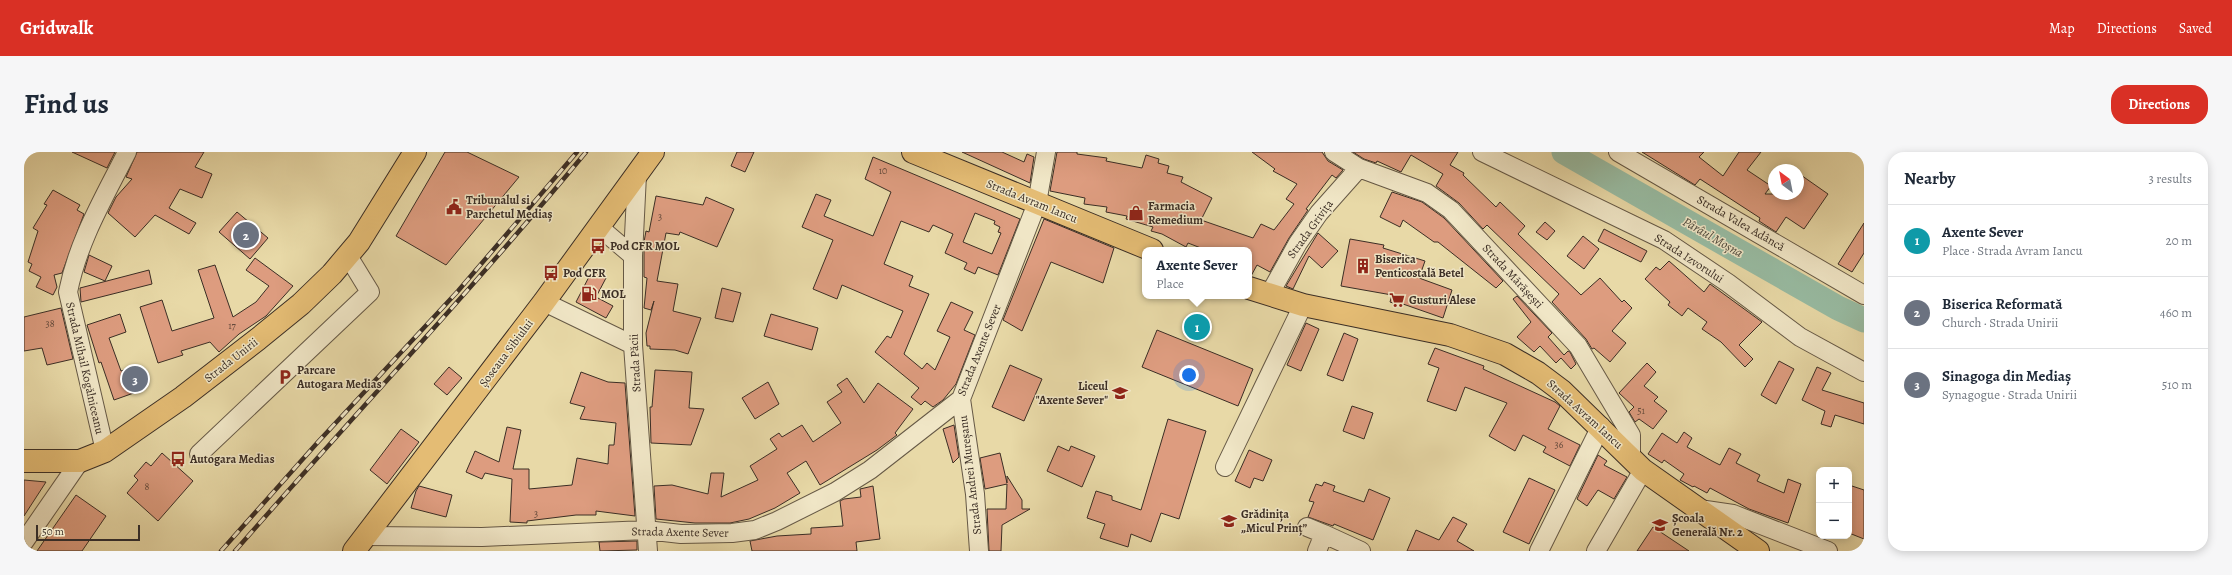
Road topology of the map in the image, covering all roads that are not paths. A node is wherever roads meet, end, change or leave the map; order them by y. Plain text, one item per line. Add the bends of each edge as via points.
1 (127, 152) edge
2 (415, 152) edge
3 (653, 152) edge
4 (913, 152) edge
5 (1046, 152) edge
6 (1334, 152) edge
7 (1482, 152) edge
8 (1618, 152) edge
9 (1359, 168) junction
10 (637, 174) junction
11 (1036, 203) junction
12 (599, 227) junction
13 (1145, 247) edge
14 (348, 256) junction
15 (633, 256) junction
16 (1259, 292) edge
17 (1864, 295) edge
18 (544, 302) junction
19 (1303, 304) junction
20 (634, 345) junction
21 (1864, 372) edge
22 (961, 399) junction
23 (1601, 426) junction
24 (105, 452) junction
25 (199, 454) dead end
26 (24, 461) edge
27 (80, 461) junction
28 (1637, 464) junction
29 (1226, 467) dead end
30 (1699, 509) junction
31 (1308, 527) dead end
32 (646, 530) junction
33 (1324, 534) junction
34 (24, 542) edge
35 (360, 544) edge
36 (648, 551) edge
37 (979, 551) edge
38 (1317, 551) edge
39 (1361, 551) edge
40 (1539, 551) edge
41 (1596, 551) edge
42 (1758, 551) edge
43 (1828, 551) edge

1 - 24 street, Strada Mihail Kogălniceanu via 95,212 72,269 68,292
2 - 14 main road, Strada Unirii via 380,211
3 - 10 main road, Șoseaua Sibiului
4 - 11 main road, Strada Avram Iancu
5 - 11 street, Strada Axente Sever
6 - 9 street, Strada Mărășești
7 - 21 street, Strada Izvorului via 1664,240 1728,283 1800,337
8 - 17 street, Strada Valea Adâncă
9 - 16 street, Strada Grivița via 1319,214
9 - 28 street, Strada Mărășești via 1427,193 1451,210 1578,346 1631,435
10 - 12 main road, Șoseaua Sibiului
10 - 15 street, Strada Păcii
11 - 13 main road, Strada Avram Iancu
11 - 22 street, Strada Axente Sever
12 - 15 street
12 - 18 main road, Șoseaua Sibiului
14 - 24 main road, Strada Unirii via 301,304 258,339 183,398
14 - 25 street via 370,292
15 - 20 street, Strada Păcii
16 - 19 main road, Strada Avram Iancu
18 - 20 street
18 - 35 main road, Șoseaua Sibiului
19 - 23 main road, Strada Avram Iancu via 1450,335 1505,354 1538,373 1562,391
19 - 29 street
20 - 32 street, Strada Păcii
22 - 32 street, Strada Axente Sever via 870,470 799,512 755,530 705,534
22 - 37 street, Strada Andrei Mureșanu via 975,494
23 - 28 main road, Strada Avram Iancu
23 - 40 street
24 - 27 main road, Strada Unirii
26 - 27 main road, Strada Unirii
27 - 34 street
28 - 30 main road, Strada Avram Iancu
28 - 41 street
30 - 42 main road, Strada Avram Iancu
30 - 43 street via 1733,514
31 - 33 street
32 - 35 street, Strada Axente Sever
32 - 36 street, Strada Păcii
33 - 38 street
33 - 39 street

